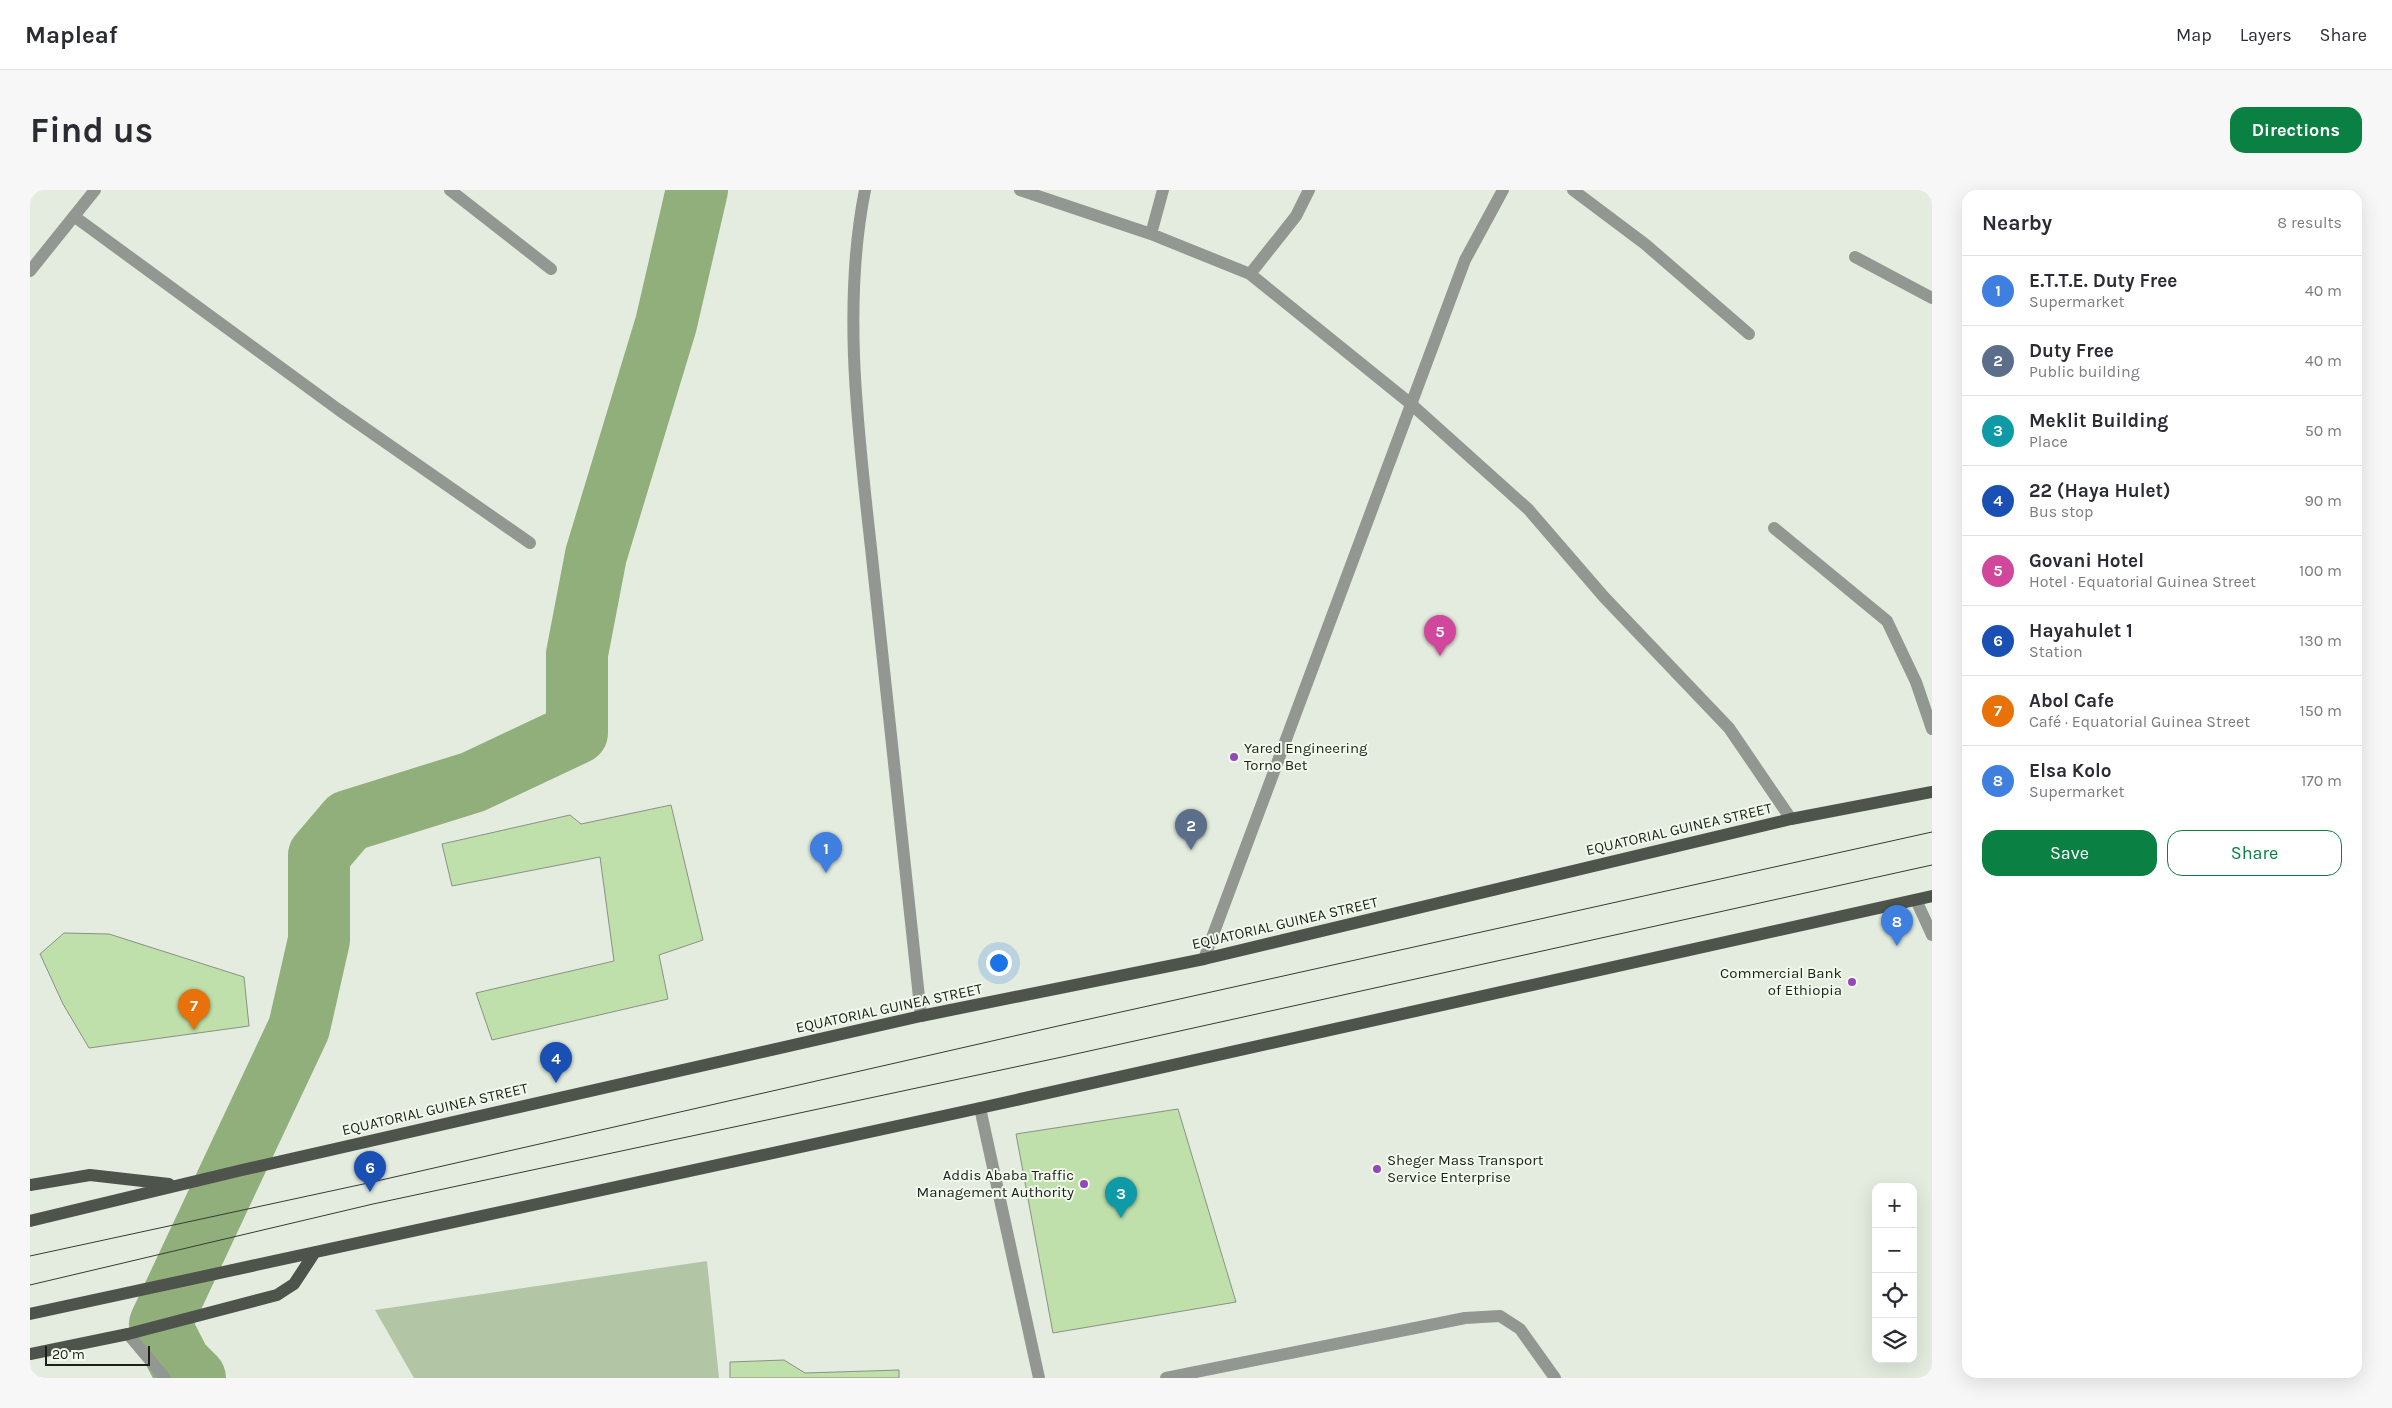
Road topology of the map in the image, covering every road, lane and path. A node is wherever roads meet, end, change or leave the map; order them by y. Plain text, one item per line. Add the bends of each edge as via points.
1 (95, 190) edge
2 (450, 190) edge
3 (865, 190) edge
4 (1020, 190) edge
5 (1163, 190) edge
6 (1310, 190) edge
7 (1503, 190) edge
8 (1573, 190) edge
9 (75, 217) junction
10 (1151, 234) junction
11 (1854, 257) dead end
12 (551, 268) dead end
13 (30, 271) edge
14 (1250, 274) junction
15 (1932, 298) edge
16 (1749, 334) dead end
17 (1411, 404) junction
18 (1774, 528) dead end
19 (530, 543) dead end
20 (1932, 729) edge
21 (1932, 792) edge
22 (1791, 819) junction
23 (1932, 896) edge
24 (1916, 900) junction
25 (1932, 935) edge
26 (1204, 960) junction
27 (921, 1016) junction
28 (980, 1108) junction
29 (30, 1185) edge
30 (177, 1185) junction
31 (30, 1222) edge
32 (315, 1252) junction
33 (30, 1314) edge
34 (128, 1334) junction
35 (30, 1354) edge
36 (165, 1378) edge
37 (1039, 1378) edge
38 (1166, 1378) edge
39 (1555, 1378) edge

1 - 9 street
2 - 12 street
3 - 27 street via 859,218 853,288 857,419
4 - 10 street
5 - 10 street
6 - 14 street via 1296,216
7 - 17 street via 1465,260
8 - 16 street via 1645,244
9 - 13 street
9 - 19 street via 339,410
10 - 14 street
11 - 15 street
14 - 17 street
17 - 22 street via 1528,508 1604,597 1729,728
17 - 26 street
18 - 20 street via 1888,621 1916,682
21 - 22 main road, EQUATORIAL GUINEA STREET
22 - 26 main road, EQUATORIAL GUINEA STREET
23 - 24 main road
24 - 25 street
24 - 28 main road
26 - 27 main road, EQUATORIAL GUINEA STREET
27 - 30 main road, EQUATORIAL GUINEA STREET
28 - 32 main road
28 - 37 street
29 - 30 main road via 90,1175
30 - 31 main road, EQUATORIAL GUINEA STREET
32 - 33 main road
32 - 34 main road via 294,1284 277,1295
34 - 35 main road
34 - 36 street
38 - 39 street via 1465,1318 1500,1316 1520,1329

